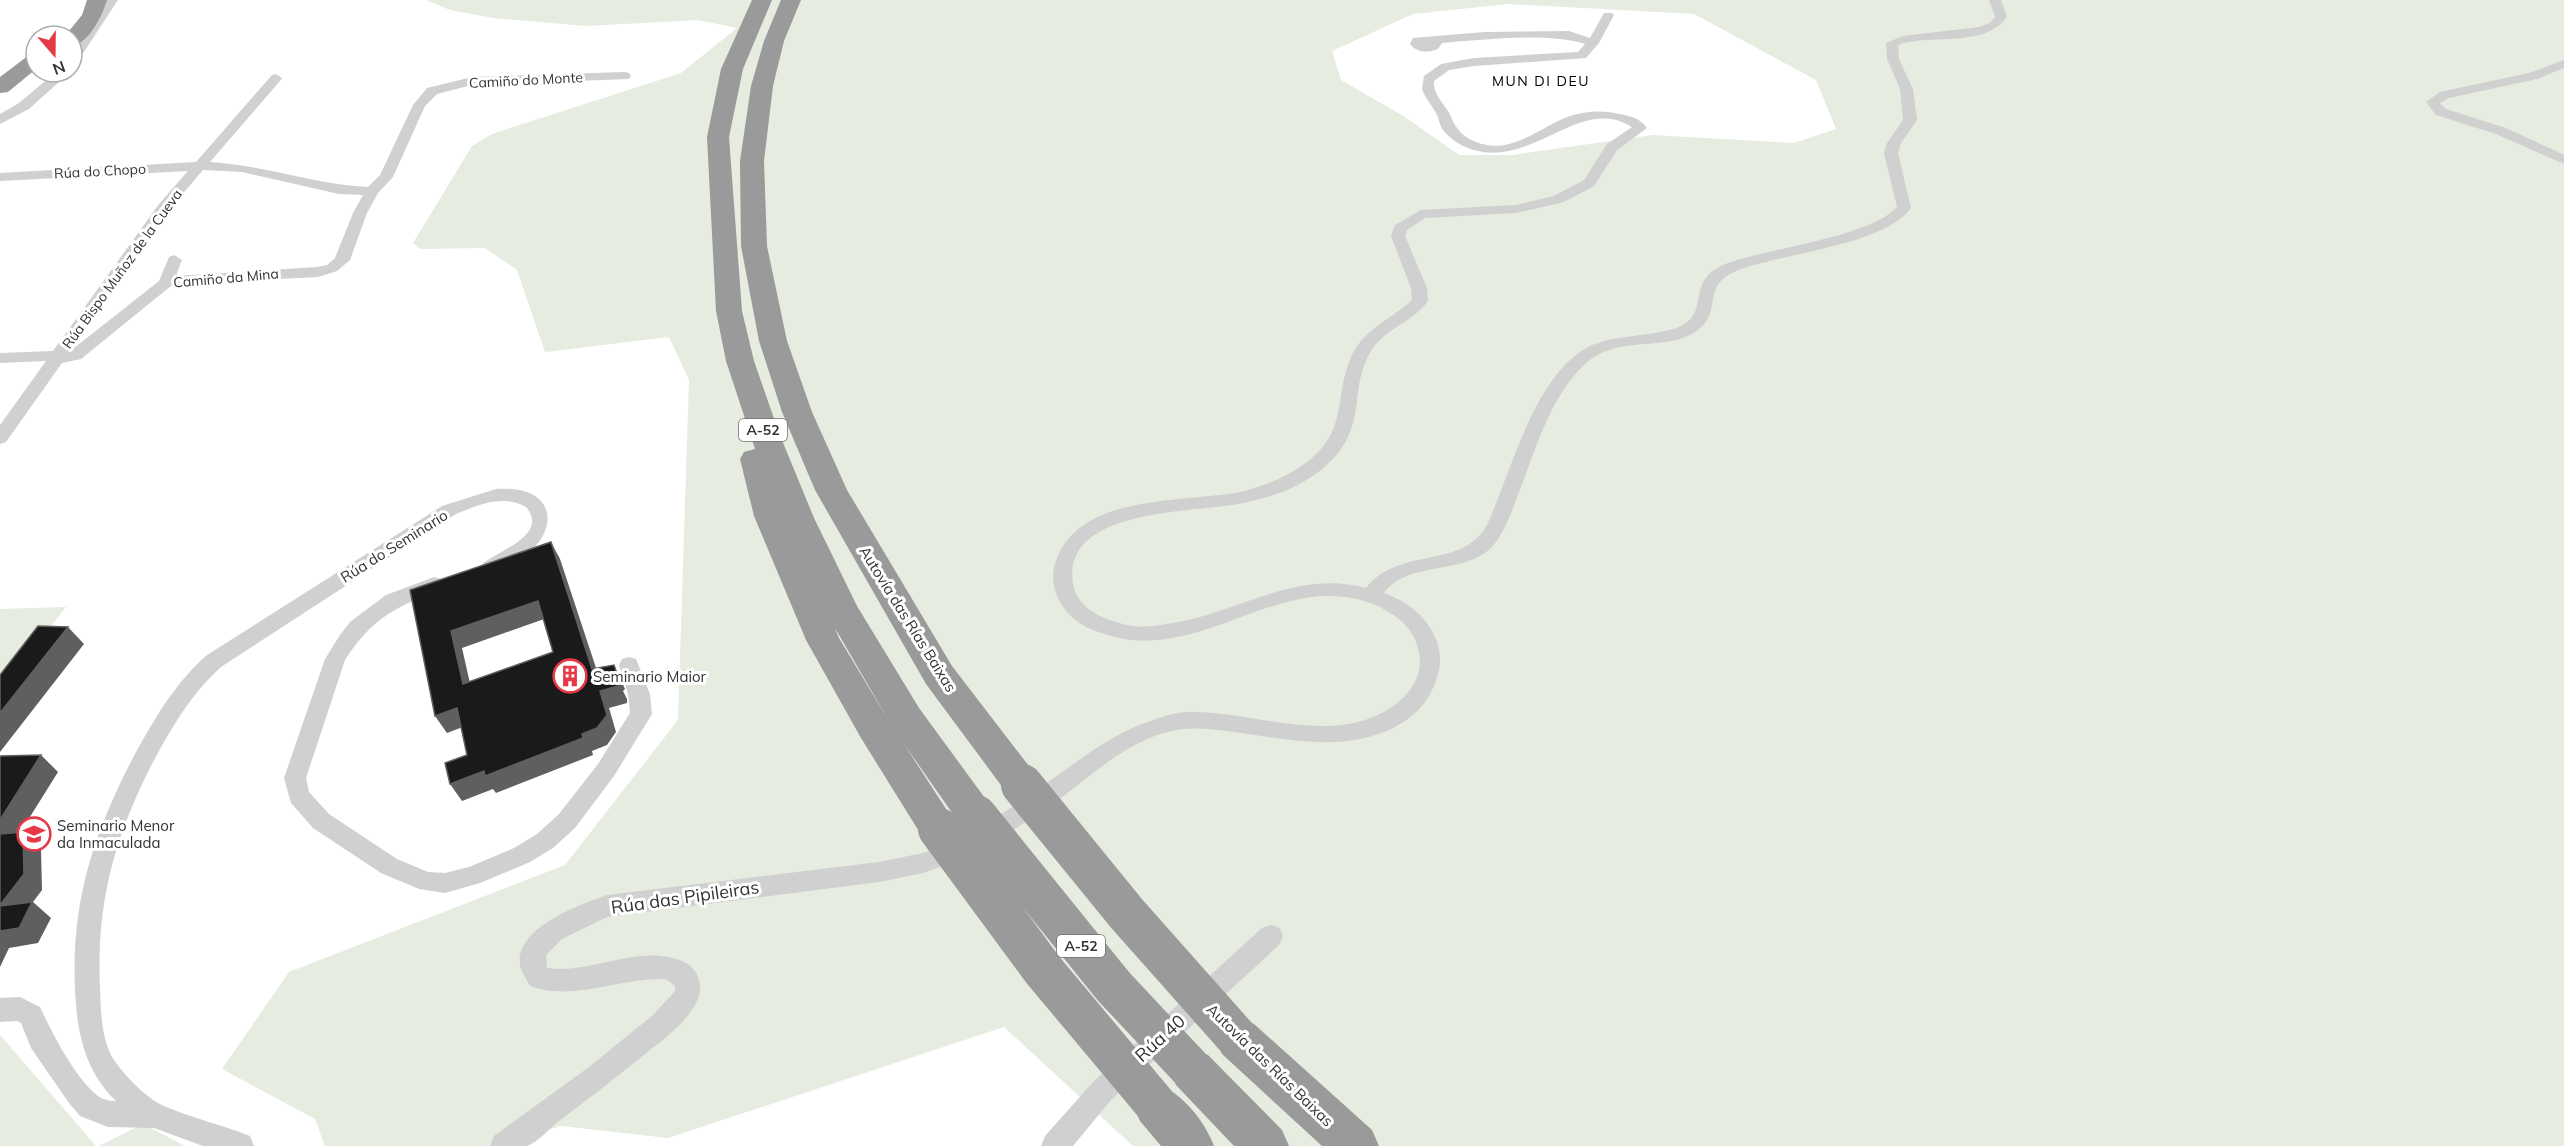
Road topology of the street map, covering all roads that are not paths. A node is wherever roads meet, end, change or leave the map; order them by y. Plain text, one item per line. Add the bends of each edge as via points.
1 (82, 0) edge
2 (112, 0) edge
3 (762, 0) edge
4 (790, 0) edge
5 (1995, 0) edge
6 (99, 10) edge
7 (1608, 15) dead end
8 (68, 24) edge
9 (84, 26) edge
10 (84, 38) edge
11 (1595, 39) junction
12 (1435, 41) dead end
13 (2564, 63) edge
14 (24, 68) edge
15 (625, 76) dead end
16 (276, 78) dead end
17 (24, 81) edge
18 (50, 84) edge
19 (0, 87) edge
20 (0, 98) edge
21 (0, 120) edge
22 (2564, 160) edge
23 (200, 166) junction
24 (0, 177) edge
25 (372, 191) junction
26 (174, 260) dead end
27 (166, 283) junction
28 (0, 358) edge
29 (58, 358) junction
30 (0, 438) edge
31 (475, 572) edge
32 (453, 578) edge
33 (1371, 595) junction
34 (629, 666) dead end
35 (946, 836) junction
36 (1271, 936) dead end
37 (0, 1010) edge
38 (154, 1115) junction
39 (240, 1146) edge
40 (504, 1146) edge
41 (1054, 1146) edge
42 (1191, 1146) edge
43 (1266, 1146) edge
44 (1356, 1146) edge

1 - 8 highway
2 - 6 street
3 - 35 highway via 732,69 718,137 729,311 728,362 770,516 823,640 874,728
4 - 44 highway, Autovía das Rías Baixas / A-52, bridge via 762,86 752,161 754,246 773,341 797,412 831,490 939,675 1082,861 1238,1039
5 - 33 street via 2001,17 1990,27 1892,43 1890,51 1906,87 1910,120 1891,153 1905,208 1900,215 1879,227 1720,272 1709,284 1701,318 1690,329 1606,346 1586,356 1541,415 1518,475 1486,540 1469,554 1400,571 1384,579
6 - 9 highway
6 - 10 street
7 - 11 street
11 - 12 street via 1569,35 1485,36
11 - 33 street via 1585,54 1574,57 1496,59 1452,65 1430,76 1426,86 1448,128 1462,141 1517,147 1574,120 1594,116 1624,119 1640,126 1612,147 1589,183 1559,199 1516,209 1421,214 1400,228 1398,236 1419,288 1420,301 1364,349 1344,431 1326,456 1296,477 1257,494 1119,515 1082,536 1064,564 1066,595 1079,611 1100,625 1142,635 1198,626 1274,599 1316,590
13 - 22 street via 2533,76 2445,95 2432,102 2441,112 2501,131
14 - 19 highway
15 - 25 street, Camiño do Monte via 472,81 432,91 419,105 386,177
16 - 23 street, Rúa Bispo Muñoz de la Cueva
17 - 20 highway
18 - 21 street
23 - 24 street, Rúa do Chopo
23 - 25 street via 242,168 339,190
23 - 29 street, Rúa Bispo Muñoz de la Cueva via 164,207
25 - 27 street, Camiño da Mina via 342,260 332,268
26 - 27 street
27 - 29 street, Camiño da Mina via 75,356
28 - 29 street
29 - 30 street, Rúa Bispo Muñoz de la Cueva
31 - 38 street, Rúa do Seminario via 509,559 535,536 540,511 534,503 511,495 472,501 449,510 214,661 186,688 171,710 109,828 97,864 88,919 88,1006 94,1043 110,1076
32 - 34 street via 393,600 352,633 335,659 295,778 299,796 321,821 389,866 427,882 445,883 522,855 545,841 567,821 599,779 641,714
33 - 35 street via 1401,610 1421,628 1430,655 1427,682 1421,692 1407,708 1386,722 1347,733 1315,734 1200,719 1176,721 1129,738 1038,802 940,858
35 - 40 street, Rúa das Pipileiras via 879,872 607,906 556,929 534,955 532,965 539,978 560,982 659,967 678,972 688,983 687,995 634,1048
35 - 42 highway, bridge via 984,895 1049,979
35 - 43 highway, A-52, bridge via 1114,987
36 - 41 street, Rúa 40 via 1102,1091
37 - 38 street via 20,1010 31,1015 40,1039 90,1107 108,1113
38 - 39 street, Rúa do Seminario

